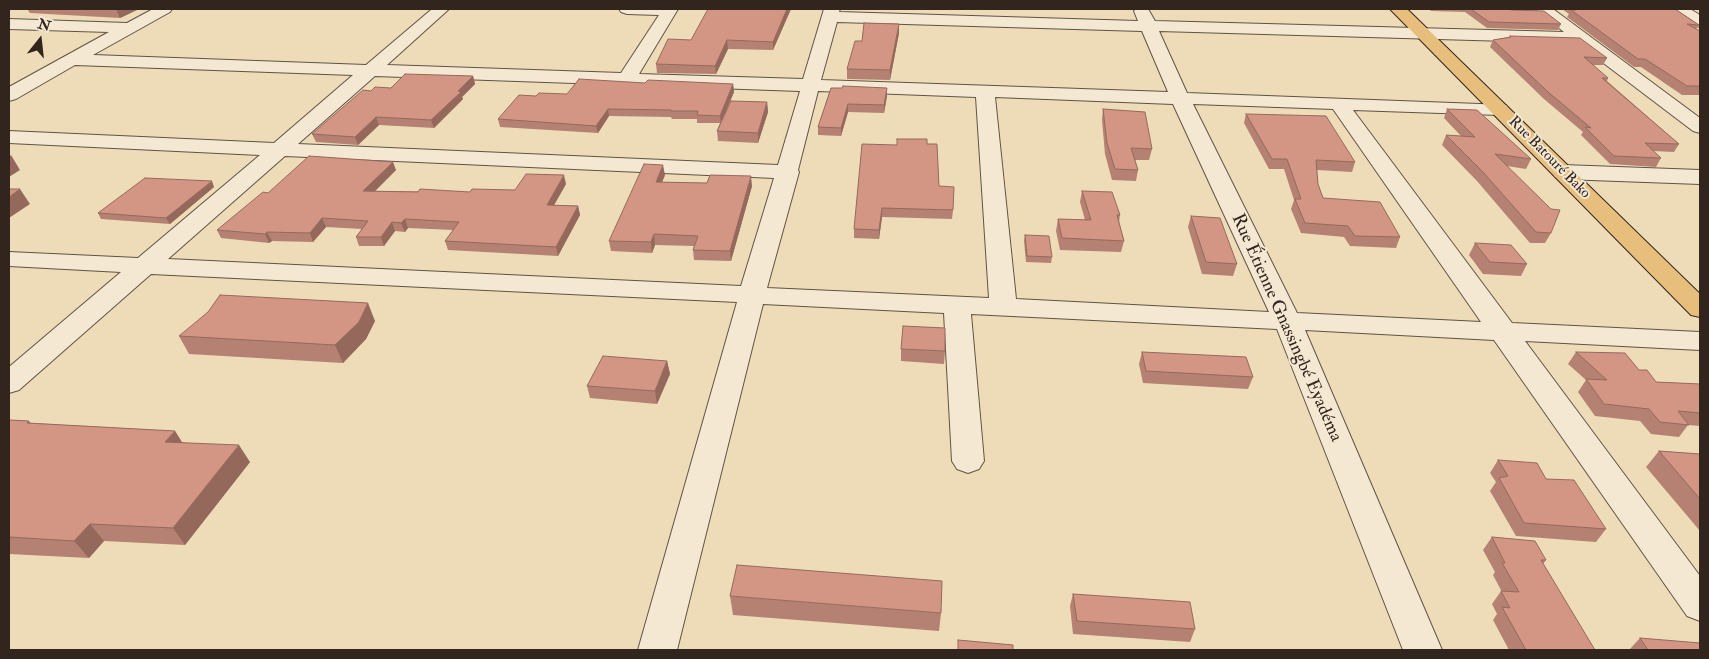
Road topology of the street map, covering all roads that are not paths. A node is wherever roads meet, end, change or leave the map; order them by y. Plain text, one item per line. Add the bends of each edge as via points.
1 (164, 9) edge
2 (441, 9) edge
3 (627, 9) edge
4 (669, 9) edge
5 (1398, 9) edge
6 (1543, 9) edge
7 (1679, 9) edge
8 (831, 13) edge
9 (1145, 17) edge
10 (1700, 22) edge
11 (9, 24) edge
12 (129, 28) junction
13 (1423, 34) junction
14 (1581, 38) junction
15 (73, 60) junction
16 (370, 70) junction
17 (627, 79) junction
18 (812, 86) junction
19 (985, 92) junction
20 (9, 95) edge
21 (1180, 98) junction
22 (1338, 103) junction
23 (1500, 109) junction
24 (1695, 119) edge
25 (9, 137) edge
26 (278, 150) junction
27 (788, 172) junction
28 (1563, 172) junction
29 (1700, 177) edge
30 (9, 259) edge
31 (146, 265) junction
32 (752, 295) junction
33 (957, 305) junction
34 (1003, 307) junction
35 (1700, 309) edge
36 (1287, 321) junction
37 (1503, 332) junction
38 (1700, 341) edge
39 (9, 383) edge
40 (968, 461) dead end
41 (1700, 605) edge
42 (656, 650) edge
43 (1422, 650) edge

1 - 12 street
2 - 16 street
3 - 4 street
4 - 17 street
5 - 13 main road, Rue Batouré Bako
6 - 14 street
7 - 10 street
8 - 9 street
8 - 18 street
9 - 13 street
9 - 21 street, Rue Étienne Gnassingbé Eyadéma
11 - 12 street
12 - 15 street
13 - 14 street
13 - 23 main road, Rue Batouré Bako
14 - 24 street
15 - 16 street
15 - 20 street
16 - 17 street
16 - 26 street
17 - 18 street
18 - 19 street
18 - 27 street
19 - 21 street
19 - 34 street
21 - 22 street
21 - 36 street, Rue Étienne Gnassingbé Eyadéma
22 - 23 street
22 - 37 street
23 - 28 main road, Rue Batouré Bako
25 - 26 street
26 - 27 street
26 - 31 street
27 - 32 street
28 - 29 street
28 - 35 main road, Rue Batouré Bako
30 - 31 street
31 - 32 street
31 - 39 street
32 - 33 street
32 - 42 street
33 - 34 street
33 - 40 street
34 - 36 street
36 - 37 street
36 - 43 street, Rue Étienne Gnassingbé Eyadéma
37 - 38 street
37 - 41 street

